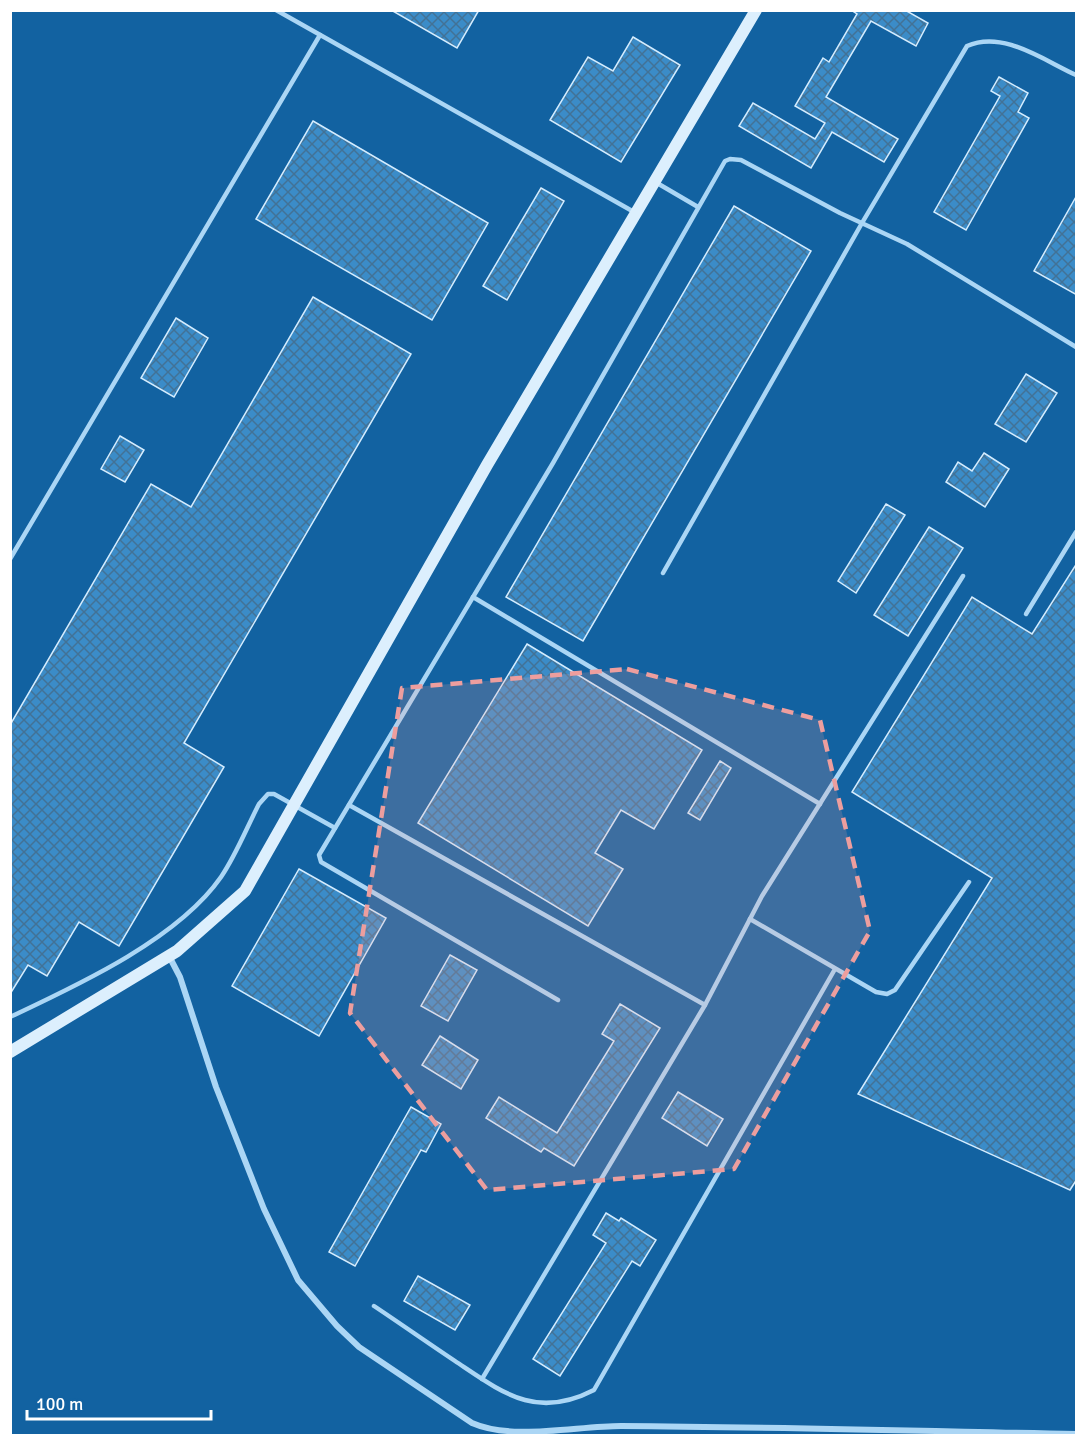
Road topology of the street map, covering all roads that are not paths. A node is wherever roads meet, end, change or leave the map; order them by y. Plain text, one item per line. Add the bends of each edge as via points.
1 (276, 10) edge
2 (756, 10) edge
3 (320, 35) junction
4 (1077, 75) edge
5 (655, 182) junction
6 (698, 207) junction
7 (636, 213) junction
8 (862, 223) junction
9 (1077, 347) edge
10 (1077, 532) edge
11 (10, 559) edge
12 (663, 573) dead end
13 (963, 576) dead end
14 (472, 597) junction
15 (1026, 614) dead end
16 (820, 804) junction
17 (349, 805) junction
18 (295, 806) junction
19 (335, 828) junction
20 (969, 882) dead end
21 (750, 919) junction
22 (169, 956) junction
23 (835, 969) junction
24 (558, 1000) dead end
25 (705, 1005) junction
26 (10, 1017) edge
27 (10, 1052) edge
28 (375, 1306) dead end
29 (482, 1379) junction
30 (1077, 1434) edge

1 - 3 lane
2 - 5 street
3 - 7 lane
3 - 11 lane
4 - 8 lane via 1005,42 988,40 967,46
5 - 6 lane
5 - 7 street
6 - 8 lane via 725,161 741,160
6 - 14 lane
7 - 18 street via 487,465
8 - 9 lane via 908,244
8 - 12 lane
10 - 15 lane
13 - 16 lane
14 - 16 lane
14 - 17 lane
16 - 21 lane
17 - 19 lane
17 - 25 lane
18 - 19 lane
18 - 22 street via 245,891
18 - 26 lane via 268,794 222,876 178,923 58,995
19 - 24 lane via 319,855 321,862
20 - 23 lane via 895,990 886,994 876,992
21 - 23 lane
21 - 25 lane
22 - 27 street
22 - 30 street via 264,1209 298,1280 359,1347 472,1422 486,1429 512,1431 617,1426
23 - 29 lane via 594,1390 574,1400 539,1403 505,1395
25 - 29 lane
28 - 29 lane

